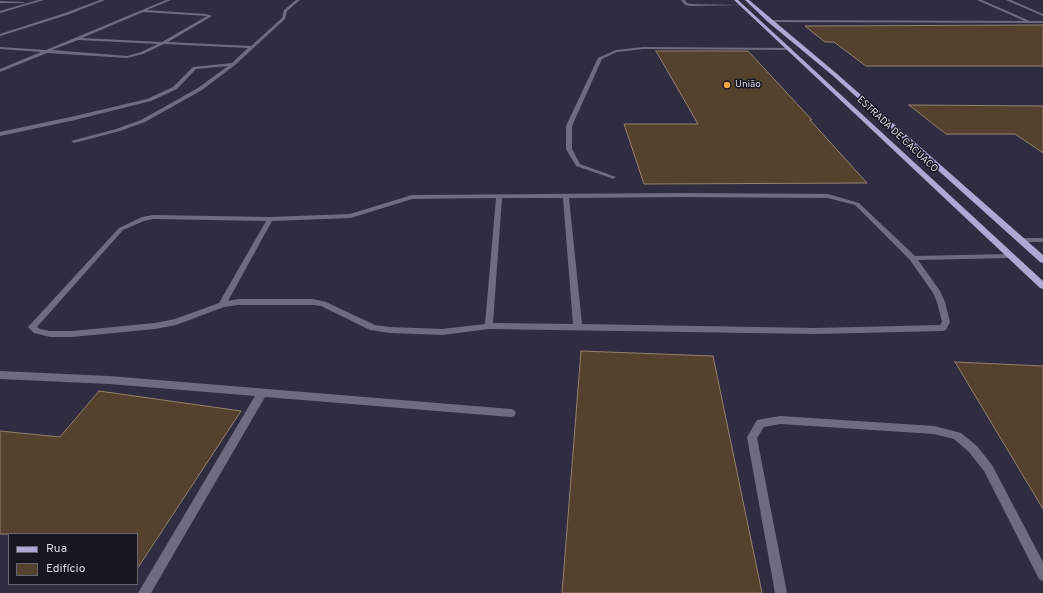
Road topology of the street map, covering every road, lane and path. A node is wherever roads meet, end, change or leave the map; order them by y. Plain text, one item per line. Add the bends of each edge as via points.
1 (42, 0) edge
2 (103, 0) edge
3 (169, 0) edge
4 (298, 0) edge
5 (683, 0) edge
6 (736, 0) edge
7 (747, 0) edge
8 (979, 0) edge
9 (1008, 0) edge
10 (0, 2) edge
11 (32, 3) junction
12 (742, 5) junction
13 (143, 11) junction
14 (0, 12) edge
15 (1014, 15) junction
16 (1043, 15) edge
17 (770, 21) junction
18 (1030, 22) junction
19 (1042, 22) edge
20 (0, 36) edge
21 (77, 38) junction
22 (162, 43) junction
23 (252, 46) junction
24 (0, 48) edge
25 (790, 49) junction
26 (48, 51) junction
27 (233, 64) junction
28 (0, 72) edge
29 (0, 134) edge
30 (74, 141) dead end
31 (613, 177) dead end
32 (499, 196) junction
33 (566, 196) junction
34 (270, 219) junction
35 (1022, 240) junction
36 (1043, 240) edge
37 (1010, 256) junction
38 (913, 258) junction
39 (1043, 260) edge
40 (1043, 286) edge
41 (222, 305) junction
42 (489, 326) junction
43 (578, 328) junction
44 (0, 375) edge
45 (262, 393) junction
46 (511, 414) dead end
47 (1043, 575) edge
48 (144, 593) edge
49 (781, 593) edge

1 - 11 street
2 - 20 street
3 - 13 street
4 - 23 street via 285,11 284,18
5 - 12 street via 690,5
6 - 12 main road, ESTRADA DE CACUACO
7 - 17 main road, ESTRADA DE CACUACO
8 - 15 street
9 - 16 street
10 - 11 street
11 - 14 street
12 - 25 main road, ESTRADA DE CACUACO
13 - 21 street
13 - 22 street via 210,16
15 - 16 street
15 - 18 street
17 - 18 street
17 - 35 main road, ESTRADA DE CACUACO
18 - 19 street
21 - 22 street
21 - 26 street
22 - 23 street
22 - 26 street via 127,57
23 - 27 street
24 - 26 street
25 - 31 street via 643,48 616,51 600,58 569,126 569,149 578,165
25 - 37 main road, ESTRADA DE CACUACO
26 - 28 street
27 - 29 street via 195,68 175,88 149,100
27 - 30 street via 200,89 152,117 118,130
32 - 33 street
32 - 34 street via 412,197 352,216
32 - 42 street
33 - 38 street via 828,196 857,204
33 - 43 street
34 - 41 street
34 - 41 street via 153,217 131,223 121,229 32,326 37,331 50,334 72,334 155,326 176,322
35 - 36 street
35 - 39 main road, ESTRADA DE CACUACO
37 - 38 street
37 - 40 main road, ESTRADA DE CACUACO
38 - 43 street via 942,302 946,322 943,328 815,331
41 - 42 street via 238,302 313,302 323,304 373,328 390,330 442,332
42 - 43 street
44 - 45 street via 109,380
45 - 46 street
45 - 48 street
47 - 49 street via 988,468 973,449 956,436 934,430 780,420 761,423 752,437

